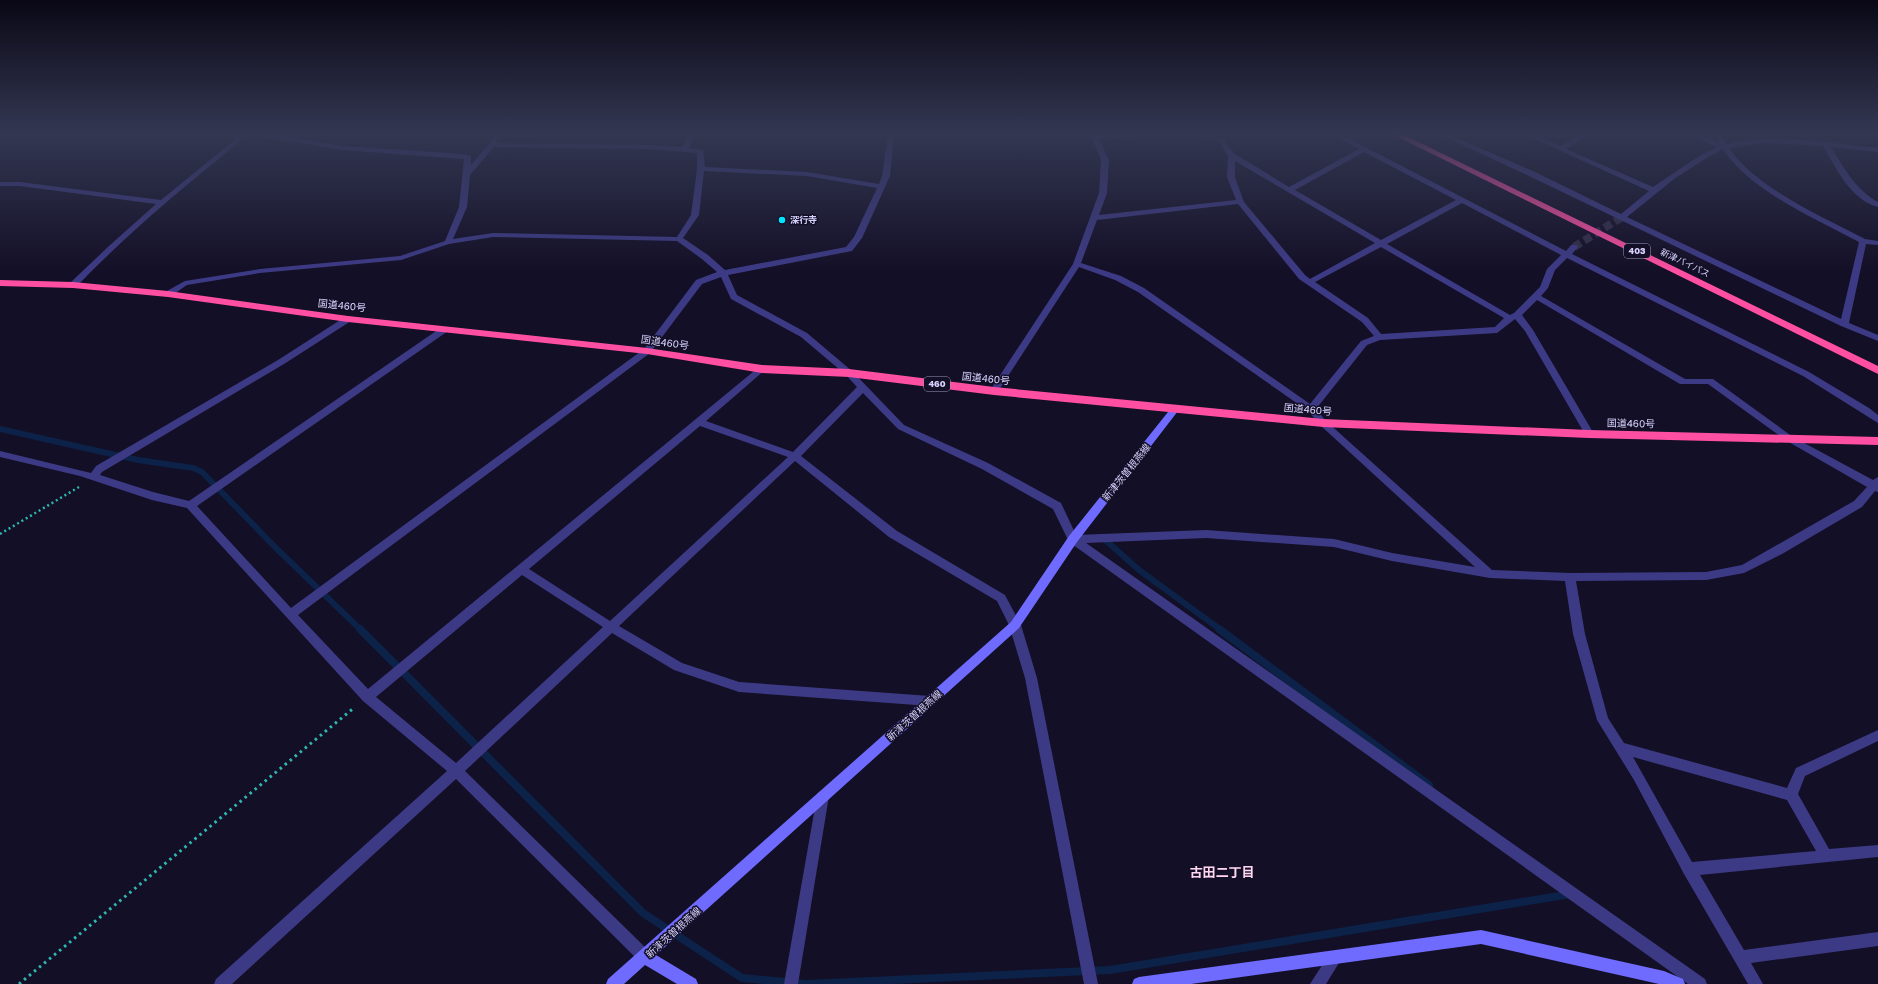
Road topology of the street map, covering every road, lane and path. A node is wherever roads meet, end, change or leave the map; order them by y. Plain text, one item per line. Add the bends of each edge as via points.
1 (189, 180) edge
2 (467, 180) edge
3 (700, 180) edge
4 (844, 180) edge
5 (884, 180) edge
6 (1104, 180) edge
7 (1232, 180) edge
8 (1272, 180) edge
9 (1307, 180) edge
10 (1423, 180) edge
11 (1490, 180) edge
12 (1542, 180) edge
13 (1630, 180) edge
14 (1668, 180) edge
15 (1757, 180) edge
16 (1848, 180) edge
17 (0, 184) edge
18 (881, 186) junction
19 (1289, 190) junction
20 (1653, 190) junction
21 (1462, 200) junction
22 (161, 202) junction
23 (1240, 202) junction
24 (1878, 205) edge
25 (1622, 217) junction
26 (1094, 218) junction
27 (679, 239) junction
28 (1863, 241) junction
29 (448, 242) junction
30 (1381, 243) junction
31 (1878, 243) edge
32 (1574, 247) tunnel mouth
33 (1566, 254) junction
34 (1077, 264) junction
35 (723, 273) junction
36 (0, 282) edge
37 (1310, 282) junction
38 (73, 285) junction
39 (168, 294) junction
40 (1536, 296) junction
41 (1513, 317) junction
42 (348, 319) junction
43 (1844, 324) junction
44 (445, 329) junction
45 (1379, 337) junction
46 (1878, 338) edge
47 (647, 351) junction
48 (762, 369) junction
49 (1878, 370) edge
50 (850, 373) junction
51 (862, 388) junction
52 (994, 391) junction
53 (1175, 410) junction
54 (1311, 410) junction
55 (1878, 420) edge
56 (700, 422) junction
57 (1323, 424) junction
58 (1589, 434) junction
59 (1790, 439) junction
60 (1878, 441) edge
61 (0, 454) edge
62 (795, 456) junction
63 (93, 478) junction
64 (1876, 485) edge
65 (190, 504) junction
66 (0, 534) edge
67 (1072, 539) junction
68 (521, 569) junction
69 (1490, 574) junction
70 (1570, 577) junction
71 (291, 614) junction
72 (1015, 625) junction
73 (610, 626) junction
74 (367, 697) junction
75 (930, 701) junction
76 (1878, 735) edge
77 (1621, 748) junction
78 (456, 771) junction
79 (1790, 795) junction
80 (823, 796) junction
81 (1878, 851) edge
82 (1826, 856) junction
83 (1689, 869) junction
84 (1878, 939) edge
85 (645, 957) junction
86 (1741, 957) junction
87 (1335, 958) junction
88 (19, 984) edge
89 (221, 984) edge
90 (613, 984) edge
91 (691, 984) edge
92 (791, 984) edge
93 (1091, 984) edge
94 (1139, 984) edge
95 (1317, 984) edge
96 (1678, 984) edge
97 (1700, 984) edge
98 (1756, 984) edge

1 - 22 street
2 - 29 street via 463,207
3 - 27 street via 695,215
4 - 18 street
5 - 18 street
6 - 26 street via 1103,193
7 - 23 street
8 - 19 street
9 - 19 street
10 - 21 street
11 - 49 highway, 新津バイパス / 403
12 - 25 street
13 - 20 street
14 - 20 street
15 - 28 street
16 - 24 street via 1866,198
17 - 22 street via 20,184
18 - 35 street via 858,238 849,248
19 - 30 street
20 - 25 street
21 - 30 street
21 - 33 street
22 - 38 street via 102,254
23 - 26 street
23 - 37 street via 1302,277
25 - 43 street
26 - 34 street
27 - 29 street via 493,236
27 - 35 street
28 - 31 street
28 - 43 street
29 - 39 street via 401,258 260,271 185,283
30 - 37 street
30 - 41 street
32 - 33 street
33 - 40 street via 1551,270 1544,288
33 - 55 street via 1806,374
34 - 52 street
34 - 54 street via 1118,278 1141,290
35 - 47 street via 699,282
35 - 50 street via 734,296 804,335
36 - 38 highway, 国道460号 / 460
37 - 45 street via 1365,320
38 - 39 highway, 国道460号 / 460
39 - 42 highway, 国道460号 / 460
40 - 41 street
40 - 59 street via 1683,382 1710,381
41 - 45 street via 1497,330
41 - 58 street via 1529,330
42 - 44 highway, 国道460号 / 460
42 - 63 street via 281,362 99,469
43 - 46 street
44 - 47 highway, 国道460号 / 460
44 - 65 street
45 - 54 street via 1364,343
47 - 48 highway, 国道460号 / 460
47 - 71 street
48 - 50 highway, 国道460号 / 460
48 - 56 street
50 - 51 street
50 - 52 highway, 国道460号 / 460
51 - 62 street
51 - 67 street via 901,427 985,466 1057,506
52 - 53 highway, 国道460号 / 460
53 - 57 highway, 国道460号 / 460
53 - 67 main road, 新津茨曽根燕線
54 - 57 street
56 - 62 street
56 - 68 street
57 - 58 highway, 国道460号 / 460
57 - 69 street
58 - 59 highway, 国道460号 / 460
59 - 60 highway, 国道460号 / 460
59 - 64 street
61 - 63 street
62 - 72 street via 893,534 1001,598
62 - 73 street
63 - 65 street
63 - 66 path
64 - 70 street via 1858,504 1744,569 1706,576
65 - 71 street
67 - 69 street via 1206,534 1334,543 1392,557
67 - 72 main road, 新津茨曽根燕線
67 - 97 street
68 - 73 street
68 - 74 street
69 - 70 street
70 - 77 street via 1579,634 1603,720
71 - 74 street
72 - 75 main road, 新津茨曽根燕線
72 - 93 street via 1031,678
73 - 75 street via 678,667 739,687
73 - 78 street
74 - 78 street
74 - 88 path
75 - 80 main road, 新津茨曽根燕線
76 - 79 street via 1800,772
77 - 79 street
77 - 83 street
78 - 85 street
78 - 89 street
79 - 82 street
80 - 85 main road, 新津茨曽根燕線
80 - 92 street
81 - 82 street
82 - 83 street
83 - 86 street
84 - 86 street
85 - 90 main road, 新津茨曽根燕線
85 - 91 main road
86 - 98 street
87 - 94 main road
87 - 95 street
87 - 96 main road via 1481,937 1664,978

